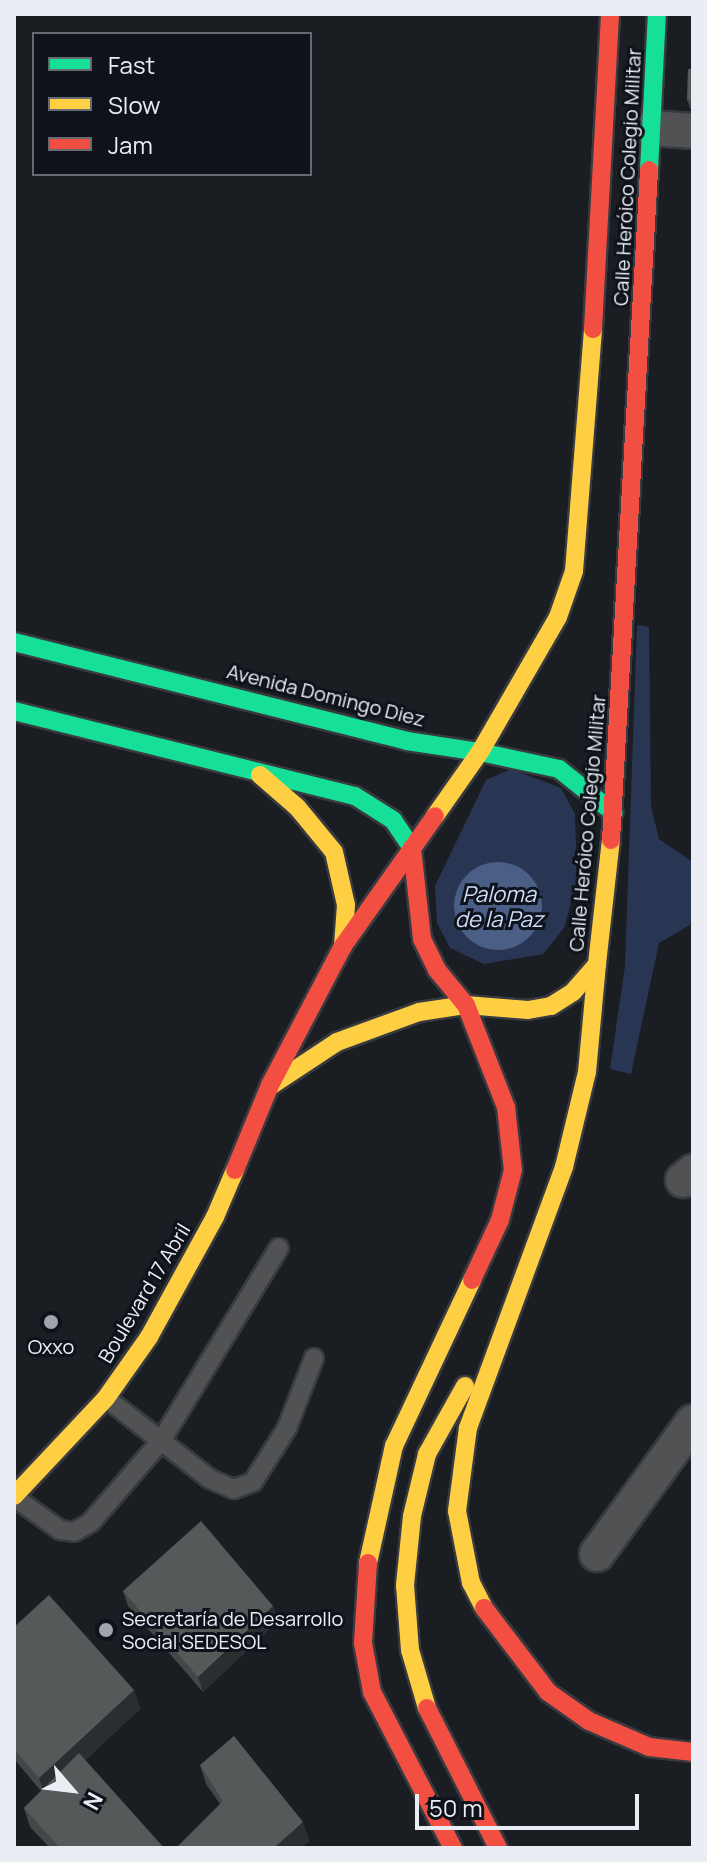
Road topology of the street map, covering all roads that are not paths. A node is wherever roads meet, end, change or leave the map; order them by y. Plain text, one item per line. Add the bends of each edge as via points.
1 (610, 14) edge
2 (657, 14) edge
3 (651, 128) junction
4 (693, 131) edge
5 (14, 642) edge
6 (124, 666) junction
7 (120, 691) dead end
8 (14, 711) edge
9 (480, 752) junction
10 (260, 775) junction
11 (614, 813) junction
12 (412, 848) junction
13 (343, 946) junction
14 (597, 964) junction
15 (466, 1005) junction
16 (270, 1085) junction
17 (279, 1248) dead end
18 (506, 1328) junction
19 (314, 1358) dead end
20 (106, 1398) junction
21 (693, 1422) edge
22 (161, 1441) junction
23 (14, 1497) edge
24 (597, 1554) dead end
25 (693, 1752) edge
26 (453, 1848) edge
27 (498, 1848) edge

1 - 9 main road, Calle Heróico Colegio Militar via 585,477 574,571 541,652
2 - 3 main road, Calle Heróico Colegio Militar
3 - 4 street
3 - 11 main road, Calle Heróico Colegio Militar
5 - 6 main road, Avenida Domingo Diez
6 - 7 main road
6 - 9 main road, Avenida Domingo Diez via 407,741
8 - 10 main road via 110,726
9 - 11 main road, Avenida Domingo Diez via 559,769
9 - 12 main road, Calle Heróico Colegio Militar
10 - 12 main road via 355,796 393,820
10 - 13 main road via 297,807 334,852 344,884
11 - 14 main road, Calle Heróico Colegio Militar
12 - 13 main road, Boulevard 17 Abril
12 - 15 main road via 422,939 437,970
13 - 16 main road, Boulevard 17 Abril
14 - 15 main road, Calle Heróico Colegio Militar via 573,992 551,1006 528,1010
14 - 18 main road via 587,1072 564,1167
15 - 16 main road via 419,1012 337,1042
15 - 26 main road via 506,1107 513,1170 500,1220 394,1446 363,1583 363,1643 372,1692
16 - 20 main road, Boulevard 17 Abril via 215,1217 149,1337
17 - 22 lane
18 - 25 main road via 468,1428 460,1483 457,1511 471,1583 494,1626 548,1692 589,1721 649,1747
18 - 27 main road via 455,1400 427,1454 412,1516 405,1585 410,1650 427,1707
19 - 22 lane via 287,1428 253,1482 234,1489 210,1479
20 - 22 lane
20 - 23 main road, Boulevard 17 Abril
21 - 24 street
22 - 23 lane via 91,1522 74,1532 60,1530

